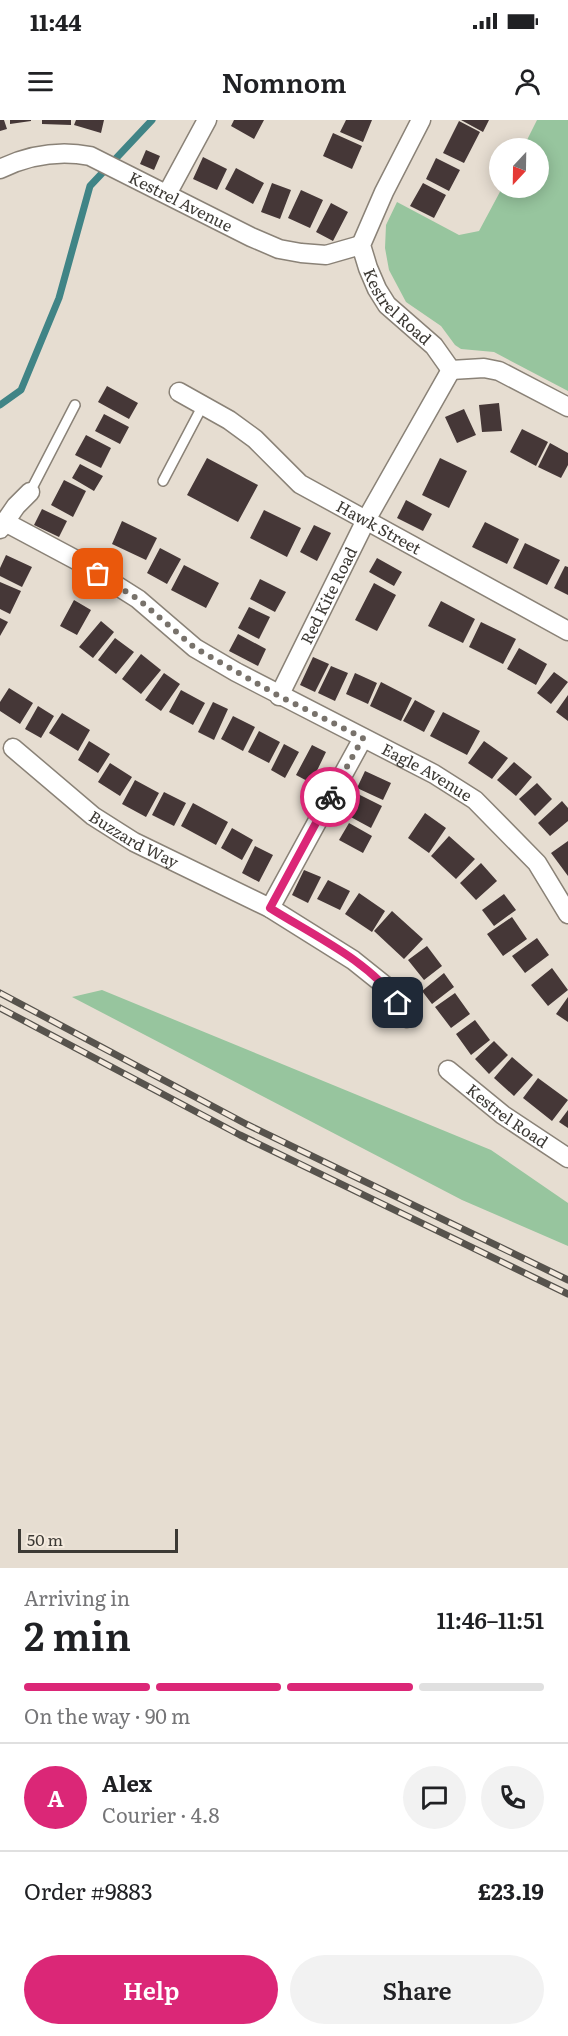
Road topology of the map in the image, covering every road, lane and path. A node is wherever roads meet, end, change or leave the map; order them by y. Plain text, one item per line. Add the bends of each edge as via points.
1 (207, 120) edge
2 (421, 120) edge
3 (0, 169) edge
4 (167, 194) junction
5 (362, 245) junction
6 (451, 369) junction
7 (179, 392) dead end
8 (75, 405) dead end
9 (203, 405) junction
10 (568, 407) edge
11 (163, 481) dead end
12 (30, 492) joint
13 (366, 520) junction
14 (3, 525) edge
15 (568, 631) edge
16 (279, 696) junction
17 (363, 738) junction
18 (13, 748) dead end
19 (270, 908) junction
20 (568, 914) edge
21 (407, 1018) dead end
22 (448, 1070) dead end
23 (568, 1158) edge

1 - 4 street
2 - 5 street, Kestrel Road
3 - 4 street, Kestrel Avenue via 42,154 71,152 90,156
4 - 5 street, Kestrel Avenue via 279,249 326,255
5 - 6 street, Kestrel Road via 376,289 387,305 434,346
6 - 10 street via 499,371
6 - 13 street, Red Kite Road
7 - 9 street, Hawk Street
8 - 12 lane, Eagle Avenue
9 - 11 lane
9 - 13 street, Hawk Street via 255,439 300,484
12 - 14 street, Eagle Avenue
13 - 15 street, Hawk Street
13 - 16 street, Red Kite Road
14 - 16 street, Eagle Avenue via 78,561 138,599 195,648
16 - 17 street, Eagle Avenue
17 - 19 street
17 - 20 street, Eagle Avenue via 475,800 537,863
18 - 19 street, Buzzard Way via 93,816 134,842
19 - 21 street, Buzzard Way via 353,960 388,988
22 - 23 street, Kestrel Road via 503,1116

